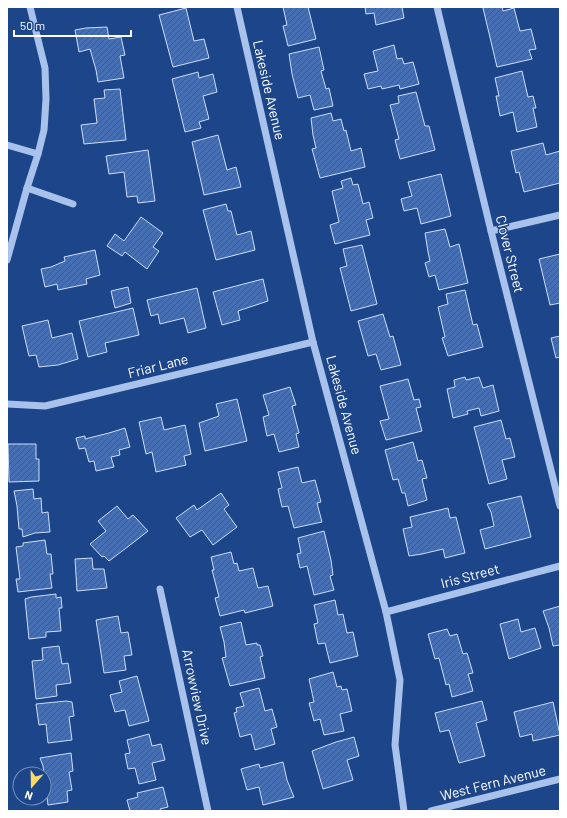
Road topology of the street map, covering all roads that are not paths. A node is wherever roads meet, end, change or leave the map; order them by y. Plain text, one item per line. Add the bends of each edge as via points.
1 (30, 7) edge
2 (237, 7) edge
3 (437, 7) edge
4 (7, 145) edge
5 (38, 154) junction
6 (27, 188) junction
7 (73, 204) dead end
8 (560, 215) edge
9 (490, 231) junction
10 (7, 260) edge
11 (313, 342) junction
12 (7, 404) edge
13 (560, 506) edge
14 (560, 566) edge
15 (160, 589) dead end
16 (386, 612) junction
17 (560, 779) edge
18 (208, 811) edge
19 (404, 811) edge
20 (431, 811) edge

1 - 5 street via 45,68 44,130
2 - 11 street, Lakeside Avenue
3 - 9 street, Clover Street
4 - 5 street
5 - 6 street
6 - 7 street
6 - 10 street
8 - 9 street
9 - 13 street, Clover Street
11 - 12 street, Friar Lane via 45,406
11 - 16 street, Lakeside Avenue
14 - 16 street, Iris Street
15 - 18 street, Arrowview Drive
16 - 19 street, Lakeside Avenue via 400,680 395,745
17 - 20 street, West Fern Avenue

